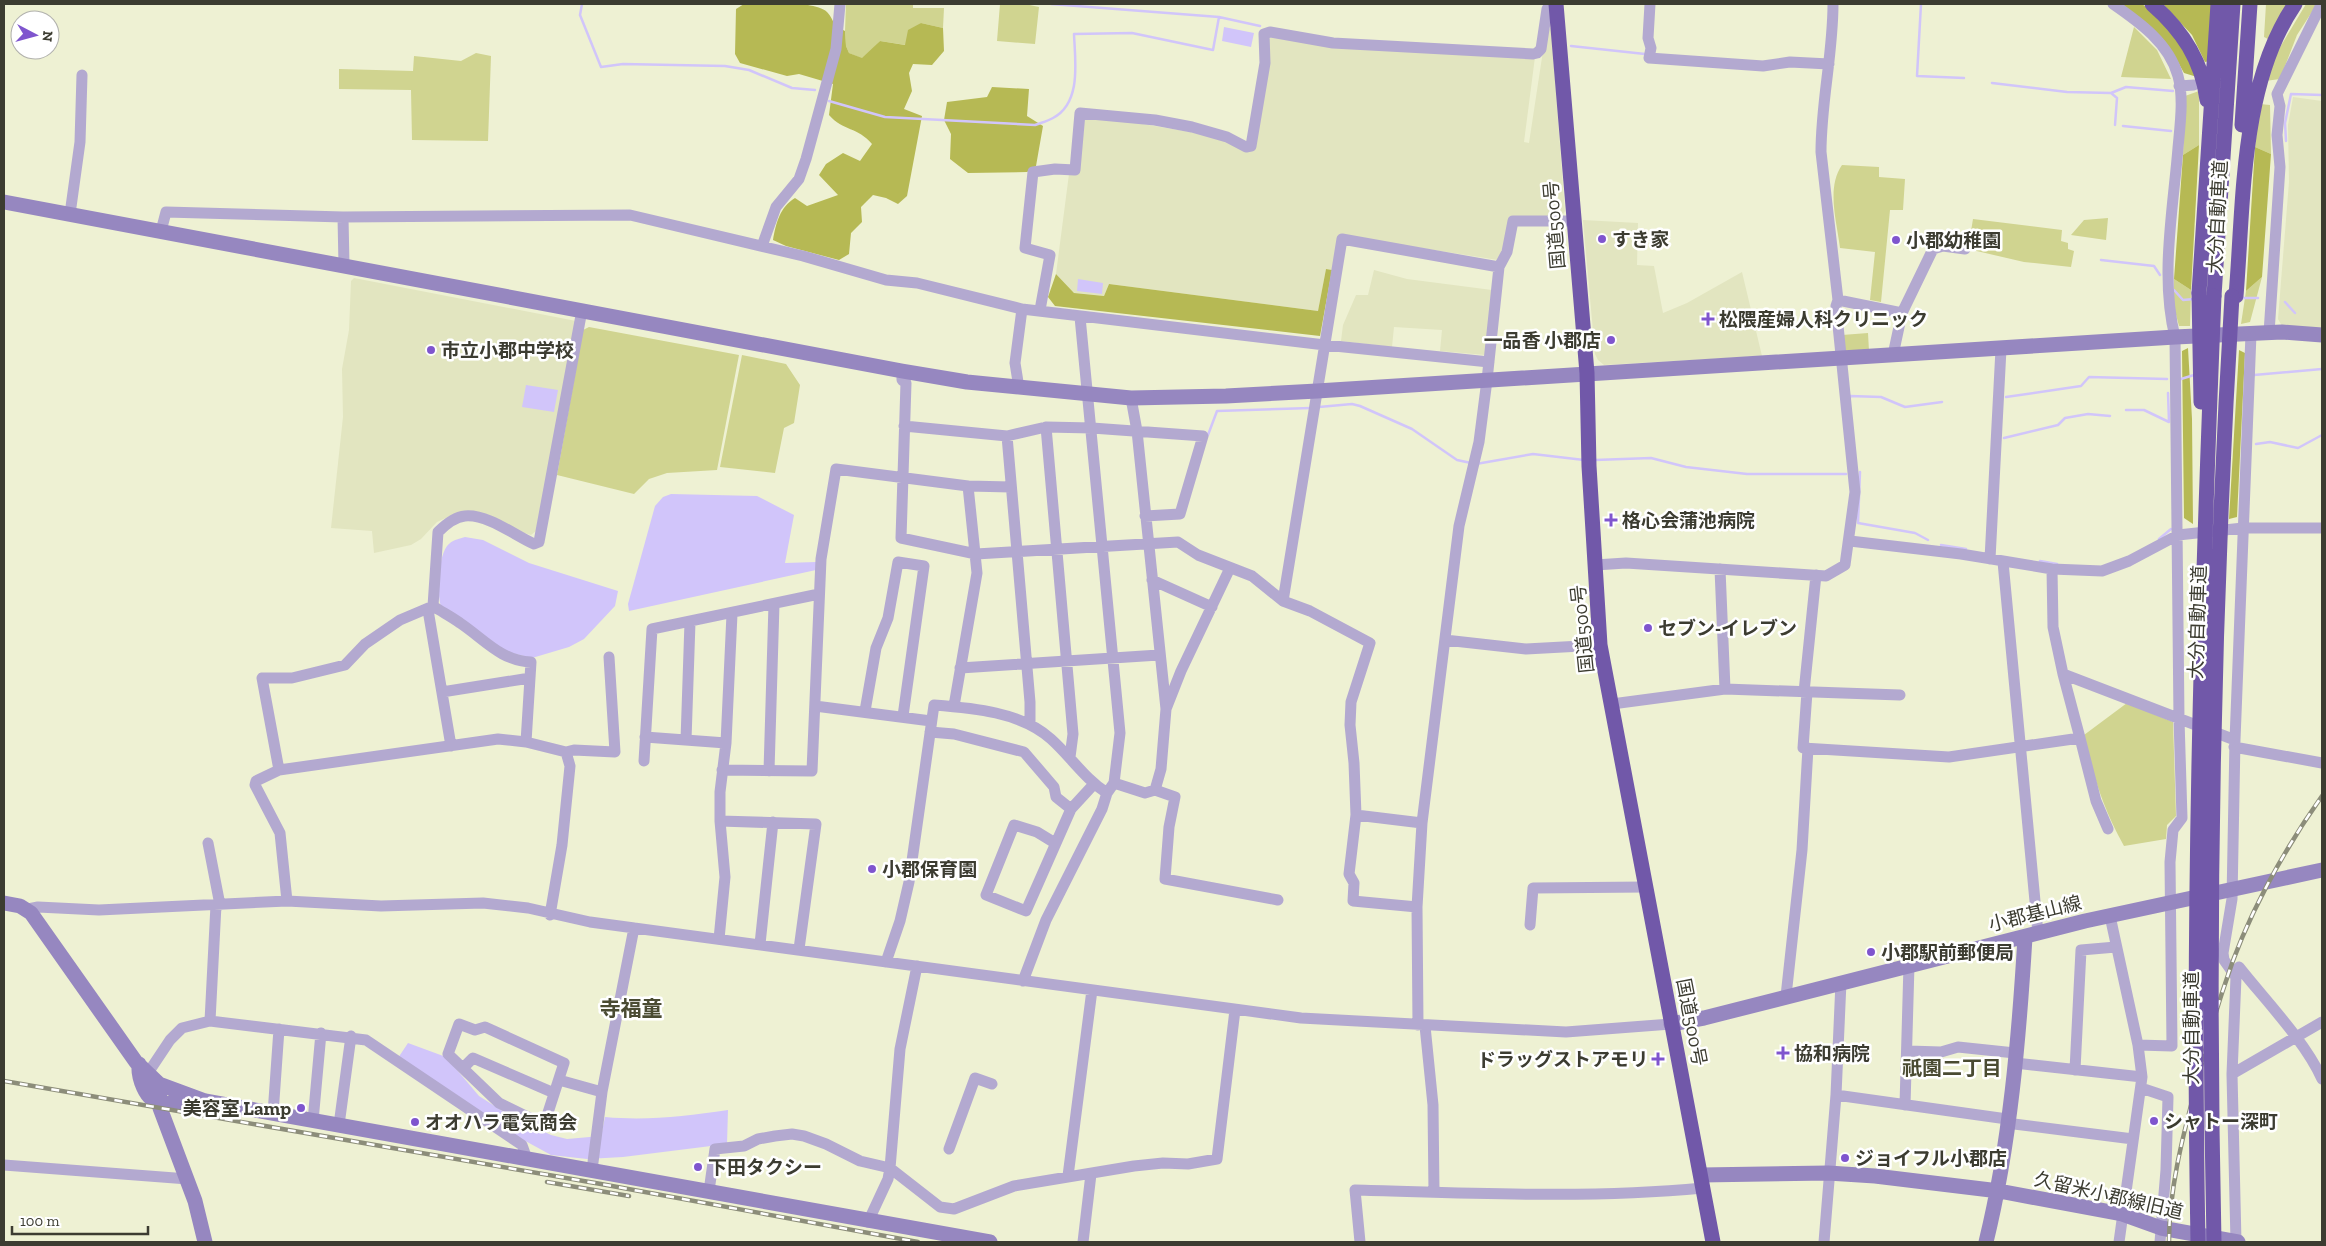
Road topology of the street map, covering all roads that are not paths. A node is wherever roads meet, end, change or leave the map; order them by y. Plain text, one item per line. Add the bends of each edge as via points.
1 (840, 4) edge
2 (1550, 4) edge
3 (1556, 4) edge
4 (1650, 4) edge
5 (1833, 4) edge
6 (2113, 4) edge
7 (2152, 4) edge
8 (2218, 4) edge
9 (2233, 4) edge
10 (2252, 4) edge
11 (2296, 4) edge
12 (2320, 8) dead end
13 (1829, 64) junction
14 (82, 75) dead end
15 (2194, 85) dead end
16 (2180, 86) junction
17 (2207, 177) junction
18 (4, 202) edge
19 (70, 214) junction
20 (342, 217) junction
21 (1574, 221) junction
22 (161, 231) junction
23 (762, 246) junction
24 (1965, 249) dead end
25 (344, 265) junction
26 (1499, 267) junction
27 (2234, 296) junction
28 (1838, 300) junction
29 (1022, 309) junction
30 (582, 310) junction
31 (1040, 310) junction
32 (1902, 313) junction
33 (1080, 317) junction
34 (2269, 333) junction
35 (2251, 334) junction
36 (2322, 335) edge
37 (2175, 338) junction
38 (1324, 345) junction
39 (2001, 349) junction
40 (1893, 355) junction
41 (1841, 358) junction
42 (1490, 362) junction
43 (902, 372) junction
44 (1587, 373) junction
45 (1487, 380) junction
46 (1019, 388) junction
47 (1317, 391) junction
48 (1088, 394) junction
49 (1130, 398) junction
50 (904, 426) junction
51 (1046, 428) junction
52 (1092, 428) junction
53 (1137, 431) junction
54 (1006, 436) junction
55 (902, 479) junction
56 (968, 486) junction
57 (1011, 487) junction
58 (1145, 516) junction
59 (2243, 528) junction
60 (2322, 528) edge
61 (2178, 534) junction
62 (2204, 534) junction
63 (1850, 541) junction
64 (1148, 542) junction
65 (1102, 546) junction
66 (1058, 549) junction
67 (1017, 551) junction
68 (976, 554) junction
69 (1990, 559) junction
70 (2003, 562) junction
71 (1595, 565) junction
72 (1230, 568) junction
73 (1720, 569) junction
74 (2052, 569) junction
75 (1816, 575) junction
76 (1152, 580) junction
77 (819, 594) junction
78 (1283, 601) junction
79 (774, 604) junction
80 (1212, 607) junction
81 (431, 608) junction
82 (732, 614) junction
83 (690, 622) junction
84 (1445, 640) junction
85 (1600, 645) junction
86 (1159, 656) junction
87 (609, 657) dead end
88 (1112, 657) junction
89 (1066, 660) junction
90 (1027, 663) junction
91 (960, 668) junction
92 (2063, 674) junction
93 (530, 678) junction
94 (1726, 689) junction
95 (442, 692) junction
96 (1805, 692) junction
97 (1900, 695) dead end
98 (1612, 704) junction
99 (815, 706) junction
100 (954, 706) junction
101 (1166, 709) junction
102 (865, 711) junction
103 (902, 716) junction
104 (2179, 720) junction
105 (1030, 724) junction
106 (930, 726) junction
107 (645, 737) junction
108 (2080, 738) junction
109 (686, 740) junction
110 (526, 742) junction
111 (726, 743) junction
112 (2235, 743) junction
113 (451, 746) junction
114 (1808, 748) junction
115 (2021, 748) junction
116 (566, 752) junction
117 (1070, 757) junction
118 (644, 761) dead end
119 (2322, 763) edge
120 (278, 770) junction
121 (722, 770) junction
122 (769, 771) junction
123 (1114, 783) junction
124 (1094, 784) junction
125 (1155, 790) junction
126 (1107, 793) junction
127 (1071, 809) junction
128 (1356, 815) junction
129 (720, 821) junction
130 (773, 822) junction
131 (1422, 823) junction
132 (2108, 829) dead end
133 (208, 842) dead end
134 (1055, 843) junction
135 (2322, 870) edge
136 (1646, 887) junction
137 (2231, 889) junction
138 (1278, 900) dead end
139 (287, 901) junction
140 (4, 902) edge
141 (2171, 903) junction
142 (218, 905) junction
143 (1417, 907) junction
144 (28, 909) junction
145 (550, 915) junction
146 (2110, 916) junction
147 (1530, 925) dead end
148 (634, 928) junction
149 (2032, 935) junction
150 (719, 939) junction
151 (760, 944) junction
152 (2116, 947) junction
153 (799, 949) junction
154 (886, 962) junction
155 (1910, 965) junction
156 (917, 966) junction
157 (2239, 967) dead end
158 (1023, 981) junction
159 (1841, 982) junction
160 (1092, 990) junction
161 (1786, 996) junction
162 (1235, 1010) junction
163 (210, 1021) junction
164 (2322, 1022) edge
165 (1671, 1024) junction
166 (1422, 1026) junction
167 (279, 1029) junction
168 (321, 1033) junction
169 (351, 1036) junction
170 (2295, 1038) junction
171 (2138, 1045) junction
172 (1908, 1051) junction
173 (2015, 1058) junction
174 (463, 1068) junction
175 (143, 1069) junction
176 (2075, 1070) junction
177 (2232, 1074) junction
178 (2322, 1079) edge
179 (559, 1080) junction
180 (2142, 1083) junction
181 (159, 1084) junction
182 (992, 1084) dead end
183 (602, 1092) junction
184 (554, 1094) junction
185 (1836, 1095) junction
186 (205, 1101) junction
187 (160, 1103) junction
188 (1905, 1105) junction
189 (273, 1114) junction
190 (313, 1121) junction
191 (2007, 1121) junction
192 (339, 1125) junction
193 (2133, 1139) junction
194 (949, 1149) dead end
195 (527, 1159) junction
196 (4, 1164) edge
197 (890, 1168) junction
198 (592, 1170) junction
199 (1828, 1173) junction
200 (1091, 1174) junction
201 (1068, 1176) junction
202 (188, 1179) junction
203 (1702, 1182) junction
204 (709, 1191) junction
205 (1434, 1192) junction
206 (1998, 1192) junction
207 (2122, 1214) junction
208 (868, 1222) junction
209 (2161, 1235) edge
210 (967, 1240) edge
211 (204, 1242) edge
212 (990, 1242) edge
213 (1083, 1242) edge
214 (1360, 1242) edge
215 (1713, 1242) edge
216 (1824, 1242) edge
217 (1986, 1242) edge
218 (2119, 1242) edge
219 (2198, 1242) edge
220 (2214, 1242) edge
221 (2237, 1242) edge

1 - 23 street via 836,49 806,159 799,179 776,208
2 - 31 street via 1541,49 1533,54 1333,43 1270,32 1264,34 1265,64 1252,146 1246,147 1227,137 1192,127 1080,113 1075,170 1055,168 1033,172 1025,248 1050,255
3 - 21 highway, 国道500号
4 - 13 street via 1649,58 1763,66 1790,62
5 - 13 street
6 - 16 street via 2144,26 2160,43
7 - 17 highway via 2182,34 2200,68 2208,108
8 - 17 highway
9 - 62 highway, 大分自動車道, bridge via 2214,296
10 - 27 highway, 大分自動車道 via 2246,58
11 - 27 highway via 2269,53 2252,114
12 - 34 street via 2273,92 2280,106 2277,135 2280,167
13 - 28 street via 1820,152
14 - 19 street via 80,142
15 - 16 street
16 - 37 street via 2181,112 2168,280
17 - 62 highway, bridge via 2199,293
18 - 19 street
19 - 22 street
20 - 22 street via 166,212
20 - 23 street via 630,215
20 - 25 street
21 - 26 street via 1513,221 1507,252
21 - 44 highway, 国道500号
22 - 25 street
23 - 29 street via 886,280 917,283
24 - 32 street via 1943,246 1933,249
25 - 30 street
26 - 38 street via 1342,239
26 - 42 street
27 - 220 highway, 大分自動車道, bridge via 2220,534 2212,843
28 - 32 street
28 - 41 street
29 - 31 street
29 - 46 street via 1015,363
30 - 43 street
30 - 81 street via 539,542 534,544 495,522 465,516 450,521 438,532
31 - 33 street
32 - 40 street
33 - 38 street
33 - 48 street
34 - 35 street
34 - 36 street
35 - 37 street
35 - 59 street
37 - 39 street
37 - 61 street
38 - 42 street
38 - 47 street
39 - 40 street
39 - 69 street
40 - 41 street
41 - 44 street
41 - 63 street via 1855,492
42 - 45 street
43 - 46 street
43 - 50 street via 902,380 906,383
44 - 45 street
44 - 71 highway, 国道500号
45 - 47 street
45 - 84 street via 1478,442 1459,526
46 - 48 street
47 - 49 street
47 - 78 street
48 - 49 street
48 - 52 street
49 - 53 street
50 - 54 street
50 - 55 street
51 - 52 street
51 - 54 street
51 - 66 street
52 - 53 street
52 - 65 street
53 - 58 street
53 - 58 street via 1203,436 1180,514
54 - 57 street
55 - 56 street
55 - 68 street via 901,538
55 - 77 street via 836,469 821,559
56 - 57 street
56 - 68 street
57 - 67 street
58 - 64 street
59 - 60 street
59 - 61 street
59 - 112 street
61 - 74 street via 2129,561 2102,571
61 - 104 street
62 - 219 highway, 大分自動車道, bridge via 2196,864
63 - 69 street
63 - 75 street via 1845,564 1826,576
64 - 65 street
64 - 72 street via 1178,542 1198,555
64 - 76 street
65 - 66 street
65 - 88 street
66 - 67 street
66 - 89 street
67 - 68 street
67 - 90 street
68 - 91 street via 977,573
69 - 70 street
70 - 74 street
70 - 115 street
71 - 73 street via 1626,563
71 - 85 highway, 国道500号
72 - 78 street via 1252,576
72 - 80 street
73 - 75 street
73 - 94 street
74 - 92 street via 2053,627
75 - 96 street
76 - 80 street
76 - 86 street
77 - 79 street
77 - 99 street
78 - 128 street via 1310,611 1370,643 1352,702 1350,725
79 - 82 street
79 - 122 street
80 - 101 street
81 - 93 street via 458,621 501,655 531,662
81 - 95 street
81 - 120 street via 400,620 365,644 345,665 292,678 262,678
82 - 83 street
82 - 111 street
83 - 107 street via 652,629
83 - 109 street
84 - 85 street via 1526,649
84 - 131 street
85 - 98 highway, 国道500号
86 - 88 street
86 - 101 street
87 - 116 street via 615,752
88 - 89 street
88 - 123 street via 1120,733
89 - 90 street
89 - 117 street via 1073,734
90 - 91 street
90 - 105 street
91 - 100 street
92 - 104 street
92 - 108 street
93 - 95 street
93 - 110 street
94 - 96 street
94 - 98 street
95 - 113 street
96 - 97 street
96 - 114 street via 1803,748
98 - 136 highway, 国道500号
99 - 102 street
99 - 122 street via 812,772
100 - 105 street via 1001,714
100 - 106 street via 934,705
101 - 125 street via 1161,769
102 - 103 street
102 - 103 street via 876,648 888,618 898,562 924,566
103 - 106 street
104 - 112 street
104 - 141 street via 2182,818 2173,830
105 - 117 street
106 - 127 street via 1024,752 1054,787 1056,797
106 - 154 street via 909,882
107 - 109 street
107 - 118 street
108 - 115 street
108 - 132 street via 2096,801
109 - 111 street
110 - 113 street via 498,739
110 - 116 street
111 - 121 street
112 - 119 street
112 - 137 street
113 - 120 street
114 - 115 street via 1949,757
114 - 161 street via 1802,850
115 - 149 street
116 - 145 street via 570,766 562,846
117 - 124 street
120 - 139 street via 256,781 255,785 280,834
121 - 122 street
121 - 129 street
123 - 125 street via 1145,794
123 - 126 street
124 - 126 street
124 - 127 street
125 - 138 street via 1175,797 1165,879
126 - 158 street via 1046,920
127 - 134 street
128 - 131 street
128 - 143 street via 1348,874 1354,883 1353,901
129 - 130 street
129 - 150 street via 725,877
130 - 151 street
130 - 153 street via 816,824
131 - 143 street
133 - 142 street
134 - 134 street via 1026,911 986,895 1014,825 1037,832
135 - 137 street, 小郡基山線
136 - 147 street via 1532,888
136 - 165 highway, 国道500号
137 - 141 street, 小郡基山線
137 - 177 street via 2223,954 2236,977
139 - 142 street
139 - 145 street via 381,906 483,903 528,908
140 - 144 street
141 - 146 street, 小郡基山線
141 - 171 street via 2172,1046
142 - 144 street via 99,910 38,906
142 - 163 street
143 - 166 street
144 - 175 street via 119,1041
145 - 148 street
146 - 149 street, 小郡基山線
146 - 152 street
148 - 150 street
148 - 183 street
149 - 155 street, 小郡基山線
149 - 173 street
150 - 151 street
151 - 153 street
152 - 171 street
152 - 176 street via 2081,950
153 - 154 street
154 - 156 street
155 - 159 street, 小郡基山線
155 - 172 street
156 - 158 street
156 - 197 street via 900,1049
157 - 170 street
158 - 160 street
159 - 161 street, 小郡基山線
159 - 185 street
160 - 162 street
160 - 201 street
161 - 165 street, 小郡基山線
162 - 166 street
162 - 200 street via 1217,1159 1188,1164 1134,1166
163 - 167 street
163 - 175 street via 182,1028
164 - 170 street
165 - 166 street via 1566,1032
165 - 203 highway, 国道500号
166 - 205 street via 1433,1105
167 - 168 street
167 - 189 street
168 - 169 street
168 - 190 street
169 - 192 street
169 - 195 street via 366,1040 522,1146
170 - 177 street
170 - 178 street via 2315,1062
171 - 180 street
172 - 173 street via 1941,1052 1958,1047
172 - 188 street
173 - 176 street
173 - 191 street
174 - 179 street via 448,1054 459,1024 475,1030 485,1027 564,1063
174 - 184 street via 473,1058
174 - 184 street via 499,1102 544,1125
175 - 181 street
175 - 187 street via 140,1081 148,1094
176 - 180 street
177 - 221 street
179 - 183 street
179 - 184 street
180 - 193 street
180 - 209 street via 2168,1097
181 - 186 street
181 - 187 street
182 - 194 street via 974,1078
183 - 198 street
185 - 188 street
185 - 199 street
186 - 187 street
186 - 189 street
187 - 202 street
188 - 191 street
189 - 190 street
190 - 192 street
191 - 193 street
191 - 206 street
192 - 195 street
193 - 207 street
195 - 198 street
196 - 202 street
197 - 201 street via 940,1207 954,1210 1014,1186
197 - 204 street via 860,1162 804,1136 775,1136 744,1146 715,1149
197 - 208 street
198 - 204 street
199 - 203 street, 久留米小郡線旧道
199 - 206 street, 久留米小郡線旧道
199 - 216 street
200 - 201 street
200 - 213 street
202 - 211 street
203 - 205 street via 1629,1194
203 - 215 highway, 国道500号
204 - 208 street
205 - 214 street via 1355,1190
206 - 207 street, 久留米小郡線旧道
206 - 217 street
207 - 209 street, 久留米小郡線旧道
207 - 218 street
208 - 210 street
209 - 221 street, 久留米小郡線旧道
210 - 212 street

